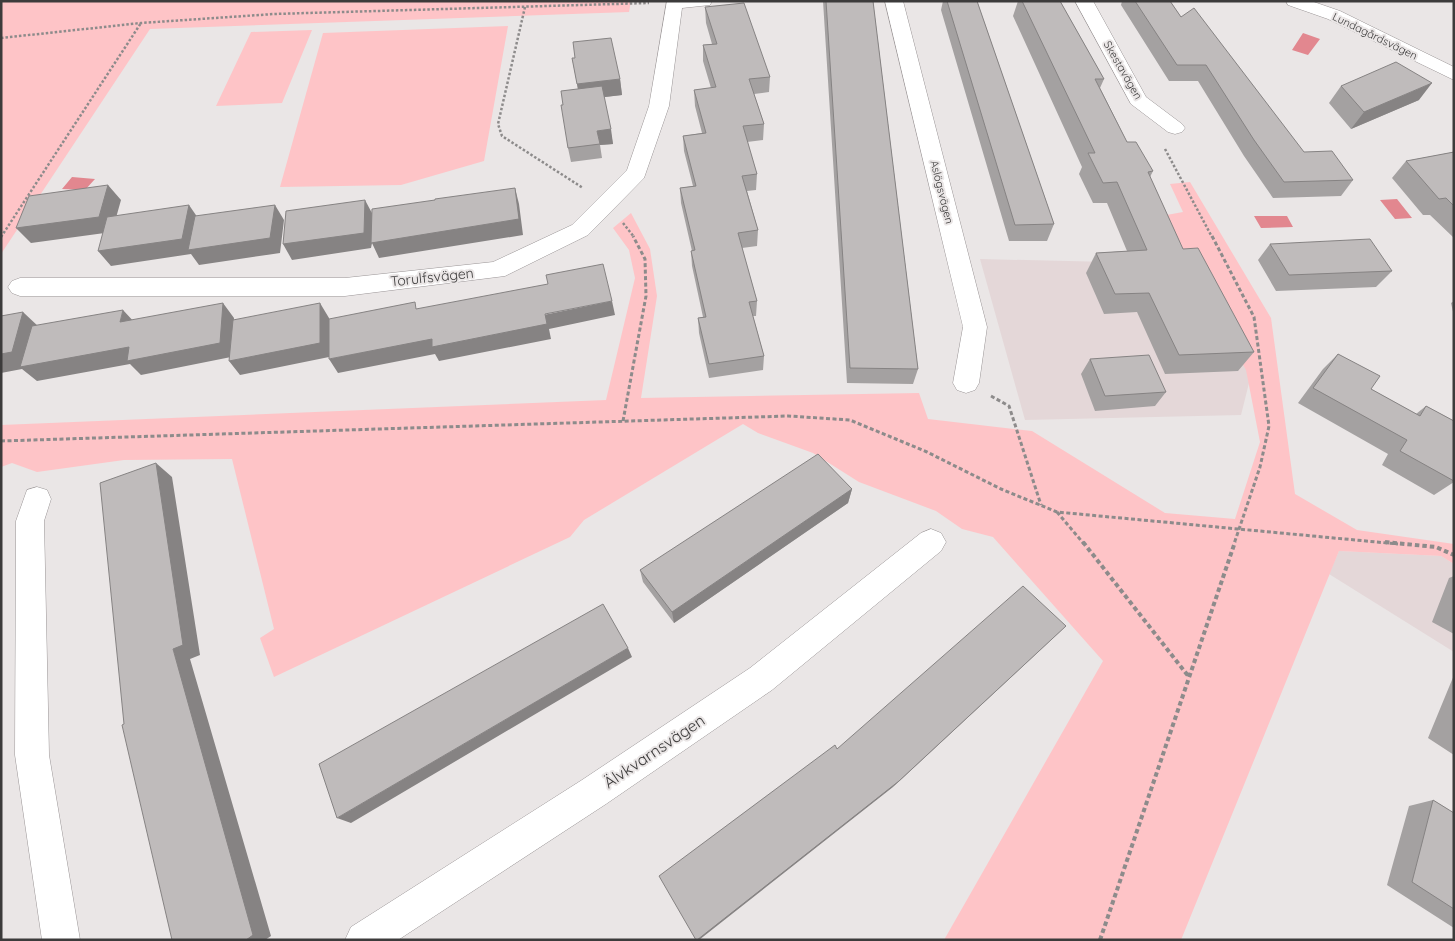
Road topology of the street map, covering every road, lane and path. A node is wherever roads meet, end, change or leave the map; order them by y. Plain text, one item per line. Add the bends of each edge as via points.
1 (704, 1) edge
2 (894, 1) edge
3 (1084, 1) edge
4 (1294, 1) edge
5 (674, 3) junction
6 (142, 23) junction
7 (1, 38) edge
8 (1454, 74) edge
9 (1175, 128) joint
10 (1, 237) edge
11 (20, 287) dead end
12 (966, 383) joint
13 (1, 441) edge
14 (37, 499) dead end
15 (1041, 505) junction
16 (1057, 512) junction
17 (1239, 529) junction
18 (932, 542) dead end
19 (1454, 555) edge
20 (1189, 677) junction
21 (61, 940) edge
22 (364, 940) edge
23 (1100, 940) edge

1 - 5 street
2 - 12 street, Aslögsvägen via 975,327
3 - 9 street, Skestavägen via 1138,100
4 - 8 street, Lundagårdsvägen via 1334,16
5 - 6 path via 274,14
5 - 11 street, Torulfsvägen via 658,106 637,173 580,230 497,270 345,287
6 - 7 path
6 - 10 path
9 - 17 path via 1164,150 1254,317 1269,426 1260,467
12 - 15 path via 1008,406
13 - 15 path via 788,416 850,420
14 - 21 street via 30,521 32,755
15 - 16 path
16 - 17 path
16 - 20 path
17 - 19 path via 1436,546
17 - 20 path
18 - 22 street, Älvkvarnsvägen via 761,679 594,792
20 - 23 path

